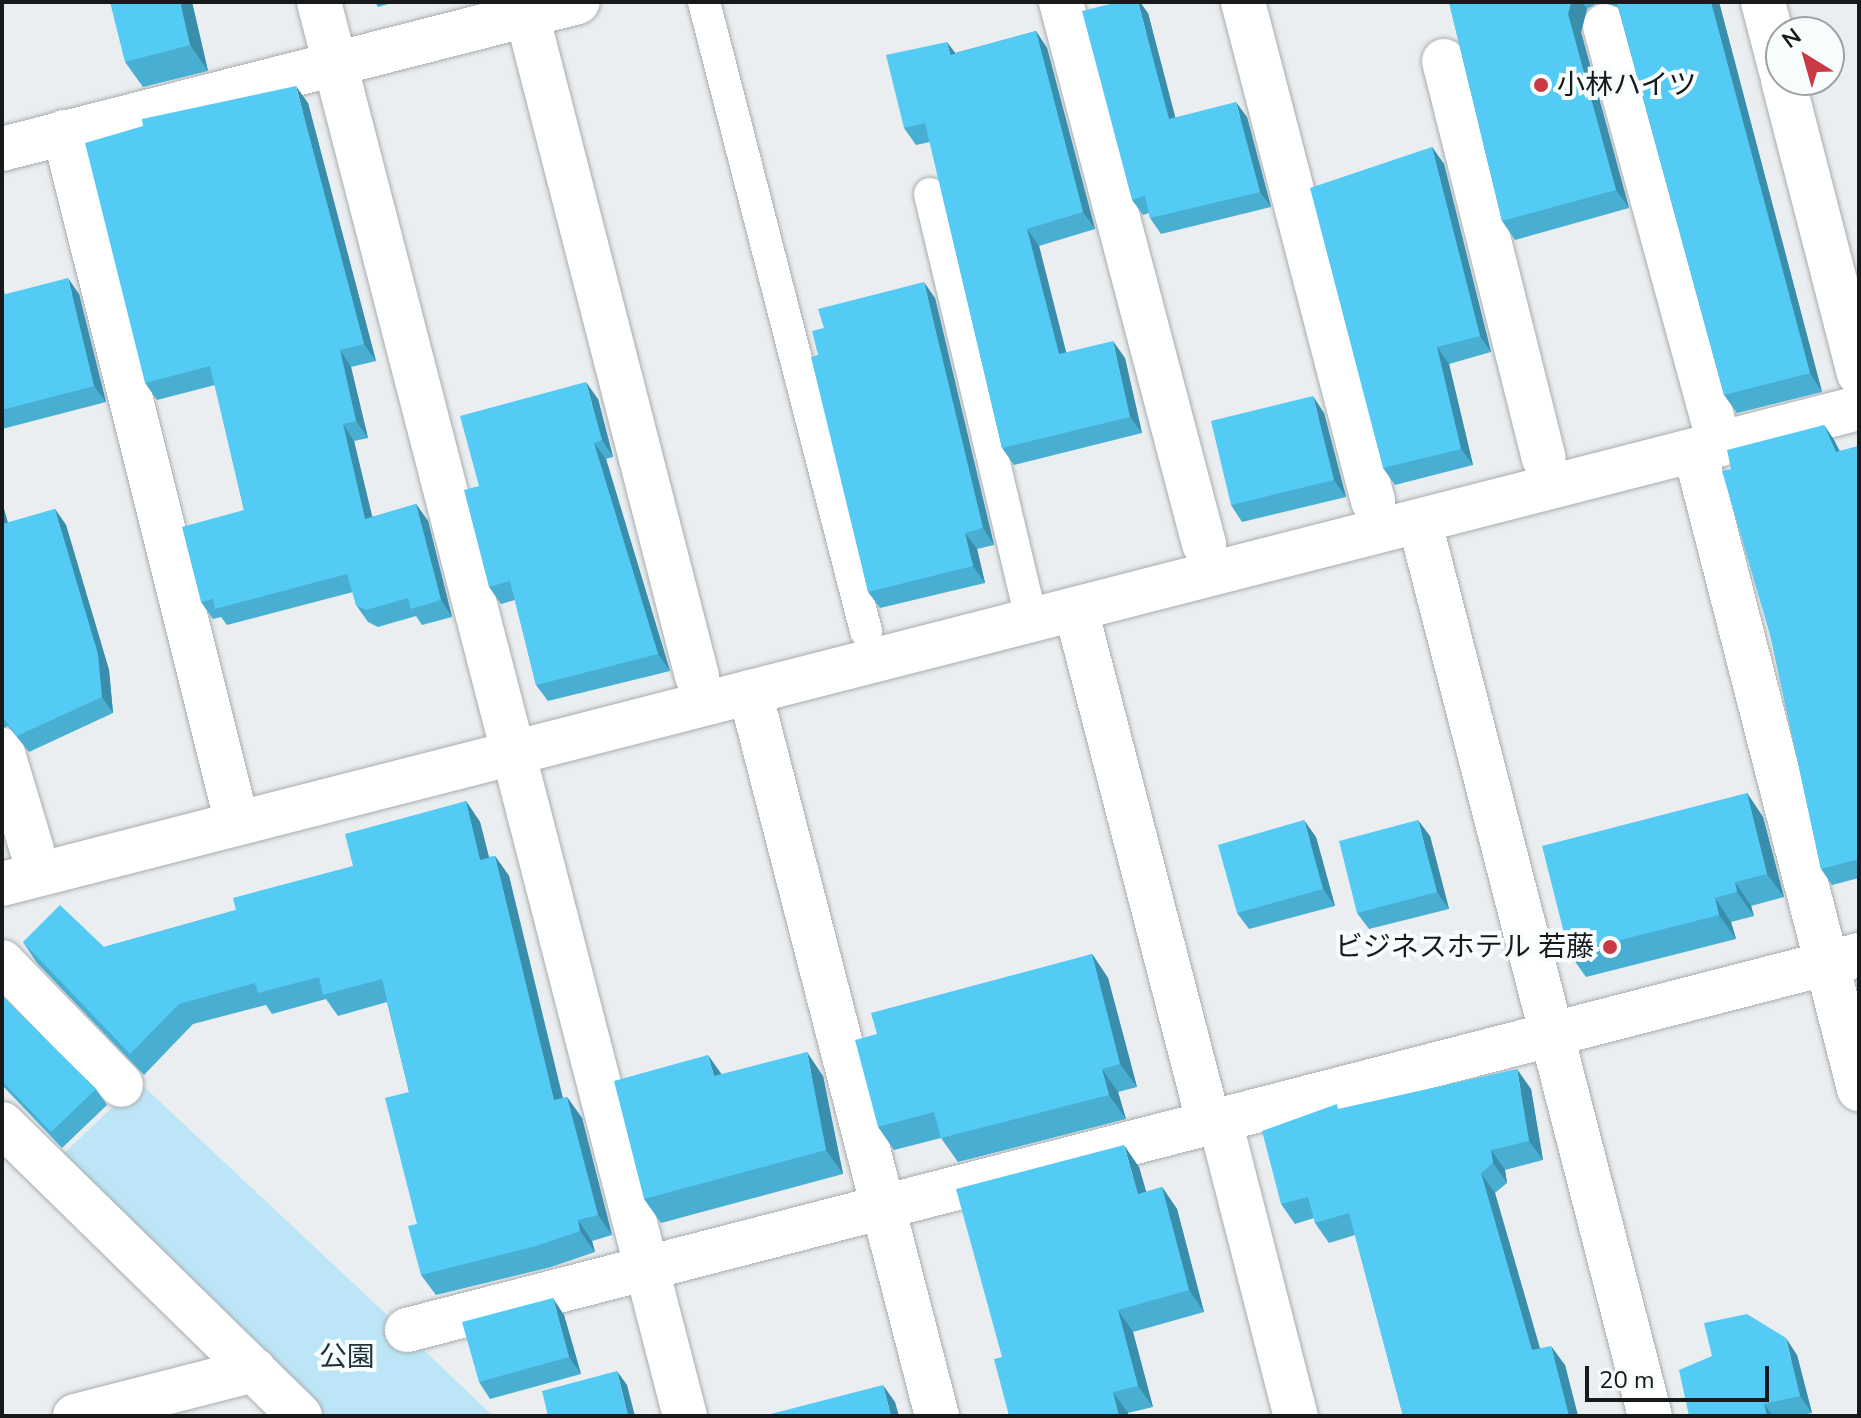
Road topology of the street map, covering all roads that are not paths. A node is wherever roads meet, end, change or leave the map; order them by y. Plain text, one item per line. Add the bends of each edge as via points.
1 (319, 2) edge
2 (578, 2) edge
3 (704, 2) edge
4 (1061, 2) edge
5 (1243, 2) edge
6 (527, 15) junction
7 (1605, 26) dead end
8 (1444, 61) dead end
9 (334, 65) junction
10 (1787, 96) edge
11 (64, 132) junction
12 (2, 149) edge
13 (930, 194) dead end
14 (1859, 373) edge
15 (1859, 408) edge
16 (1707, 448) junction
17 (1544, 459) dead end
18 (1373, 501) dead end
19 (1420, 523) junction
20 (1204, 544) dead end
21 (1076, 610) junction
22 (1032, 621) junction
23 (866, 631) dead end
24 (697, 676) dead end
25 (750, 692) junction
26 (2, 750) edge
27 (516, 753) junction
28 (231, 799) dead end
29 (32, 850) dead end
30 (2, 884) edge
31 (1842, 959) edge
32 (2, 962) edge
33 (1556, 1035) junction
34 (121, 1085) dead end
35 (1859, 1089) edge
36 (1214, 1122) junction
37 (2, 1124) edge
38 (882, 1205) junction
39 (646, 1268) junction
40 (407, 1330) dead end
41 (254, 1370) junction
42 (75, 1416) edge
43 (300, 1416) edge
44 (685, 1416) edge
45 (937, 1416) edge
46 (1296, 1416) edge
47 (1650, 1416) edge

1 - 9 street
2 - 6 street
3 - 23 lane
4 - 20 street
5 - 18 street
6 - 9 street
6 - 24 street
7 - 16 street
8 - 17 street
9 - 11 street
9 - 27 street
10 - 14 street
11 - 12 street
11 - 28 street
13 - 22 lane
15 - 16 street
16 - 19 street
16 - 31 street
19 - 21 street
19 - 33 street
21 - 22 street
21 - 36 street
22 - 25 street
25 - 27 street
25 - 38 street
26 - 29 street
27 - 30 street
27 - 39 street
31 - 33 street
31 - 35 street
32 - 34 street
33 - 36 street
33 - 47 street
36 - 38 street
36 - 46 street
37 - 41 street
38 - 39 street
38 - 45 street
39 - 40 street
39 - 44 street
41 - 42 street
41 - 43 street

